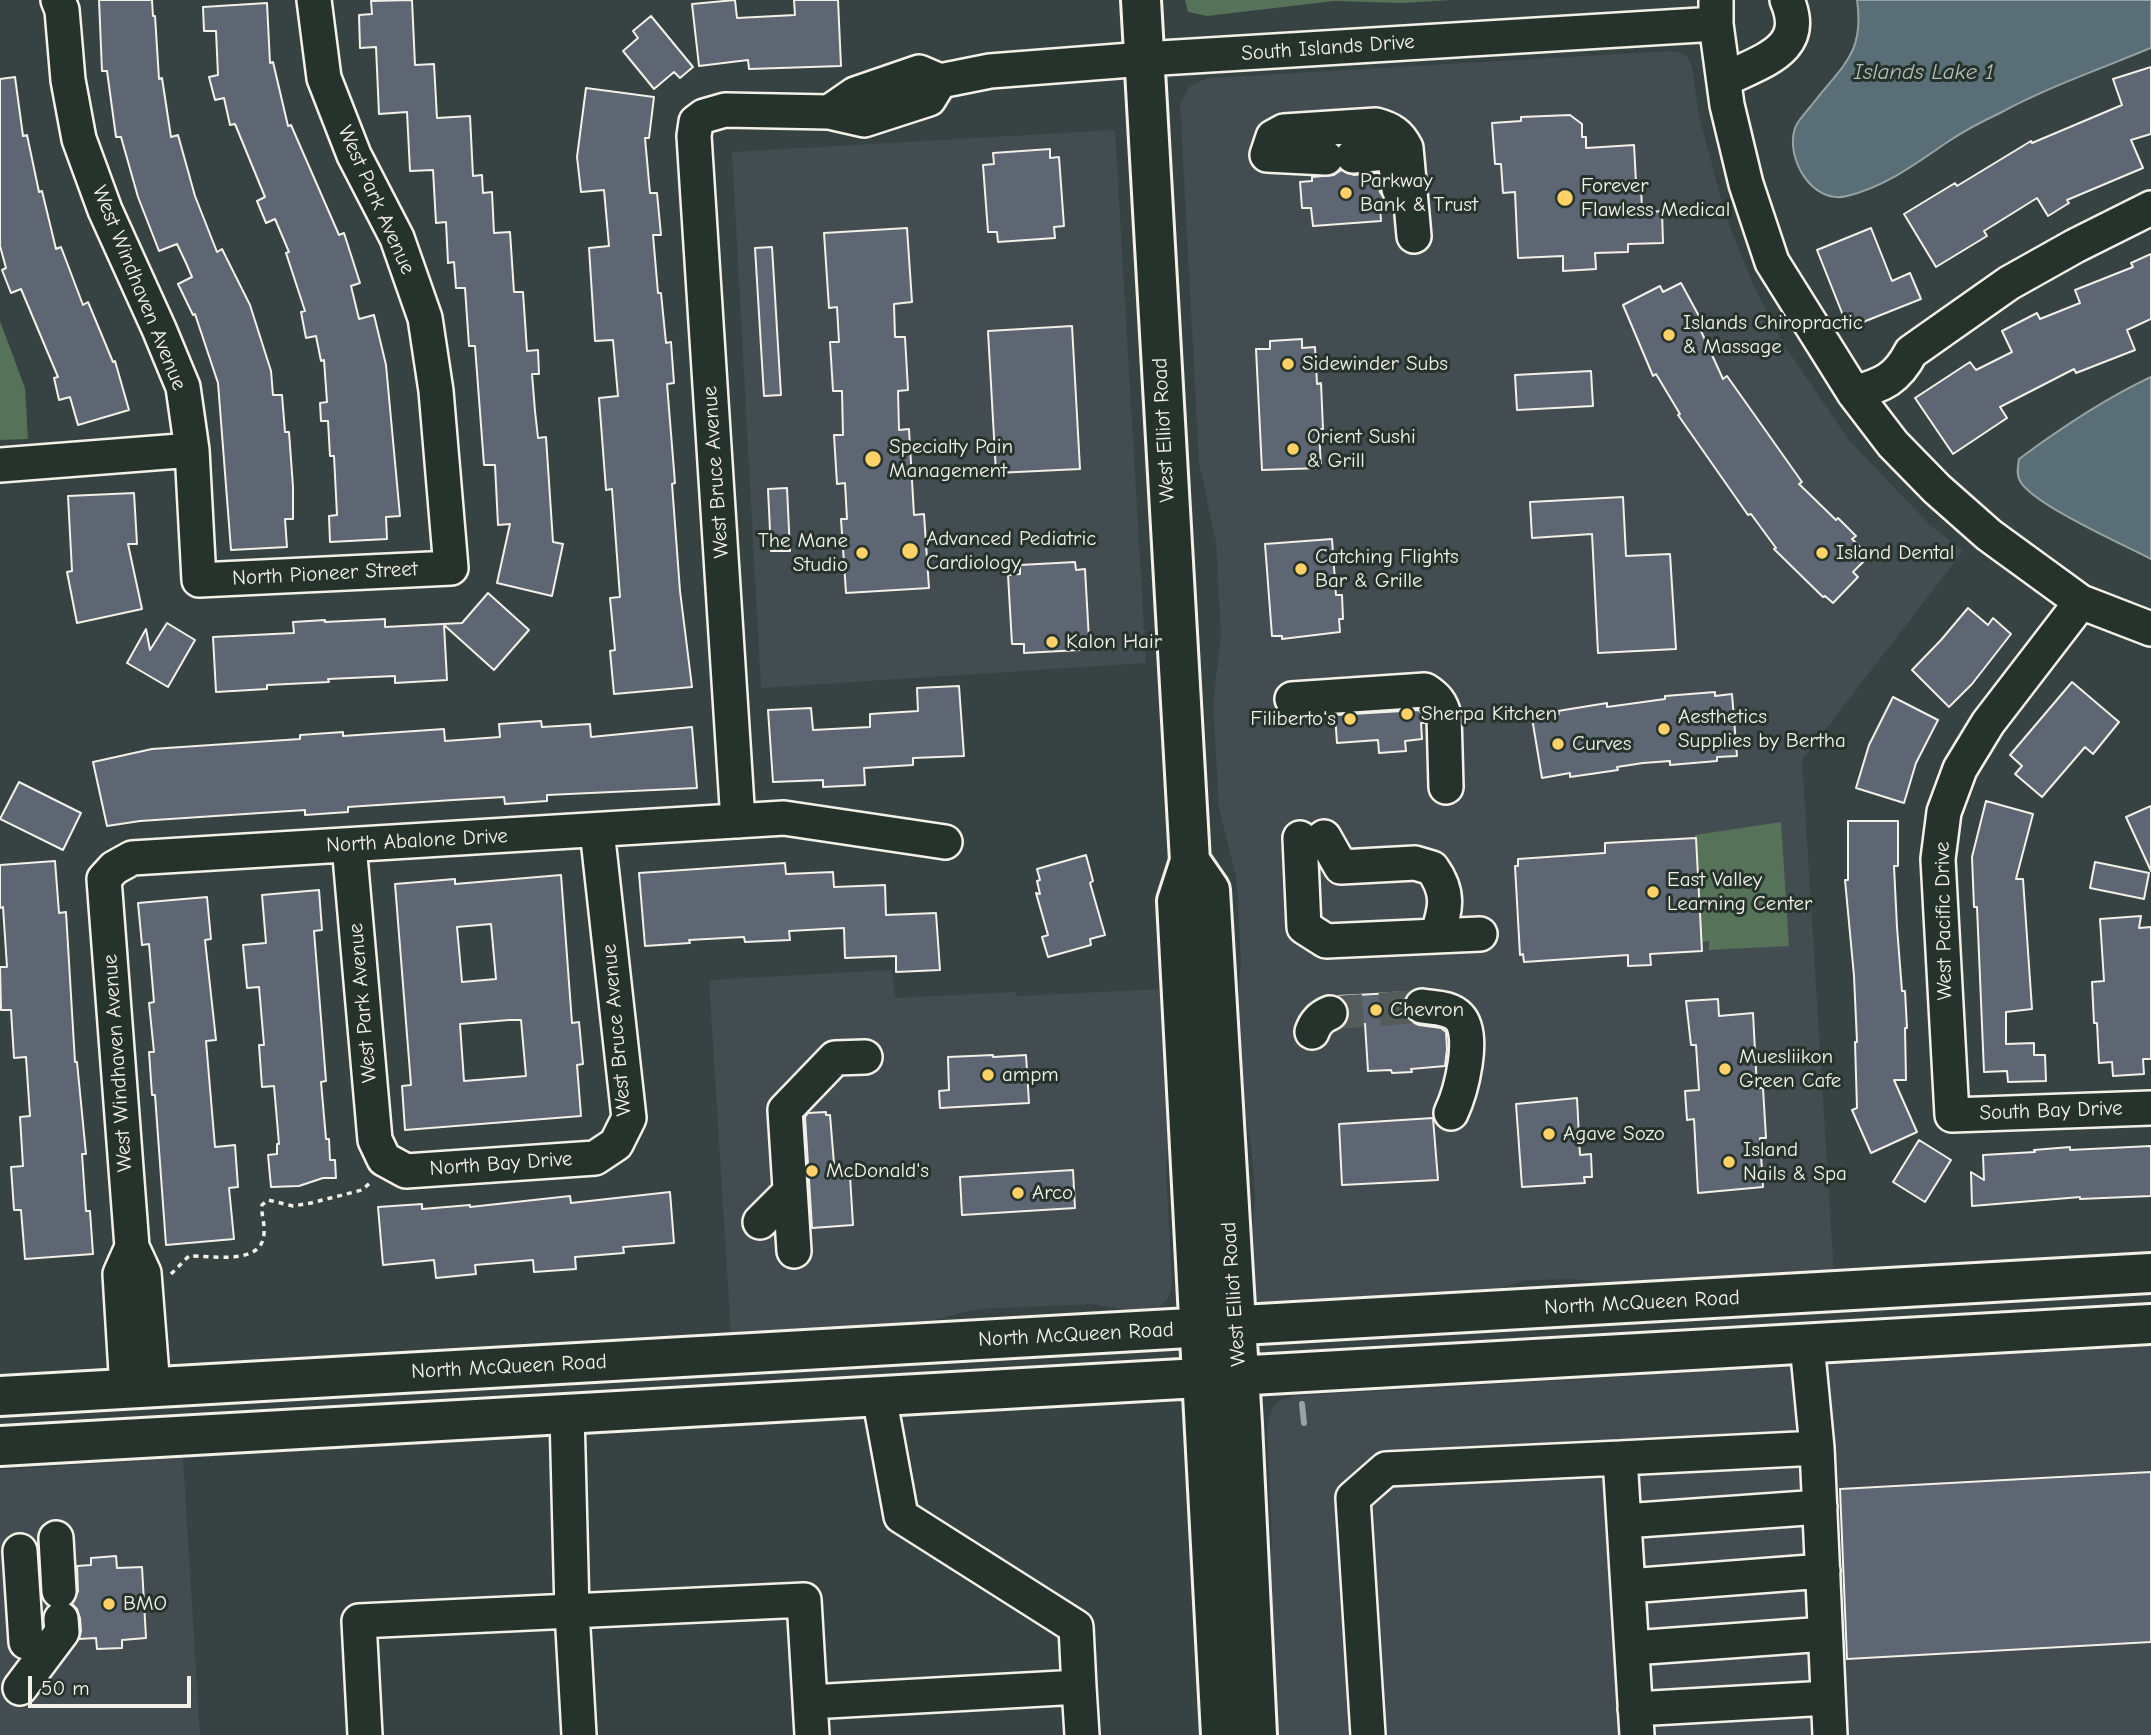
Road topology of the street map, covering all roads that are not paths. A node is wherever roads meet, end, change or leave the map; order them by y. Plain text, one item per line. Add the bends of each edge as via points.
1 (58, 0) edge
2 (314, 0) edge
3 (1141, 0) edge
4 (1787, 0) edge
5 (1716, 12) edge
6 (1144, 59) junction
7 (1724, 80) junction
8 (696, 122) joint
9 (2151, 208) edge
10 (1408, 237) joint
11 (1854, 393) junction
12 (192, 450) junction
13 (0, 465) edge
14 (451, 568) joint
15 (199, 580) joint
16 (2081, 602) junction
17 (2151, 629) edge
18 (1292, 699) dead end
19 (1446, 787) dead end
20 (738, 821) junction
21 (597, 830) junction
22 (945, 842) dead end
23 (349, 845) junction
24 (104, 879) joint
25 (1480, 934) dead end
26 (1437, 936) junction
27 (1422, 1006) tunnel mouth
28 (865, 1057) dead end
29 (2151, 1108) edge
30 (1451, 1113) dead end
31 (1952, 1115) joint
32 (616, 1144) joint
33 (384, 1159) joint
34 (790, 1192) junction
35 (760, 1222) dead end
36 (793, 1251) dead end
37 (2151, 1273) edge
38 (1790, 1294) junction
39 (2151, 1324) edge
40 (1218, 1328) junction
41 (1807, 1344) junction
42 (565, 1364) junction
43 (1222, 1378) junction
44 (140, 1388) junction
45 (0, 1396) edge
46 (879, 1396) junction
47 (567, 1414) junction
48 (0, 1446) edge
49 (1817, 1448) junction
50 (1620, 1458) junction
51 (1820, 1507) junction
52 (1624, 1521) junction
53 (1823, 1571) junction
54 (1628, 1586) junction
55 (572, 1611) junction
56 (37, 1628) joint
57 (1825, 1634) junction
58 (1632, 1647) junction
59 (1079, 1687) junction
60 (1828, 1698) junction
61 (810, 1702) junction
62 (1636, 1722) edge
63 (365, 1735) edge
64 (579, 1735) edge
65 (812, 1735) edge
66 (1082, 1735) edge
67 (1221, 1735) edge
68 (1257, 1735) edge
69 (1368, 1735) edge
70 (1830, 1735) edge

1 - 12 street, West Windhaven Avenue via 79,139 183,387
2 - 14 street, West Park Avenue via 324,78 354,155 397,239 425,318
3 - 6 main road, West Elliot Road
4 - 7 street via 1793,34 1780,51
5 - 6 street, South Islands Drive
5 - 7 street
6 - 8 street, South Islands Drive via 990,71 940,81 919,72 875,102 864,120 829,112 725,110
6 - 40 main road, West Elliot Road via 1190,860 1177,901
7 - 11 street via 1746,184 1772,262
8 - 20 street, West Bruce Avenue
9 - 11 street via 2009,283 1911,352 1888,354 1864,371
10 - 10 street via 1406,148 1400,136 1389,128 1360,125 1283,131 1273,137 1268,149 1293,139 1393,154
11 - 16 street via 1893,444 1937,489 1989,535
12 - 13 street
12 - 15 street, West Windhaven Avenue
14 - 15 street, North Pioneer Street
16 - 17 street
16 - 31 street, West Pacific Drive via 1988,723 1960,769 1944,812 1938,859
18 - 19 street via 1425,690 1441,705 1444,715
20 - 21 street, North Abalone Drive
20 - 22 street, North Abalone Drive via 783,818
21 - 23 street, North Abalone Drive
21 - 32 street, West Bruce Avenue via 629,1118
23 - 24 street, North Abalone Drive via 132,858
23 - 33 street, West Park Avenue via 376,1140
24 - 44 street, West Windhaven Avenue via 132,1247 144,1273
25 - 26 street
26 - 26 street via 1326,942 1304,927 1312,838 1340,867 1416,863 1432,868 1443,883 1445,911
27 - 30 street via 1446,1009 1464,1024 1464,1079
28 - 34 street via 835,1058 785,1110
29 - 31 street, South Bay Drive
32 - 33 street, North Bay Drive via 595,1158 406,1171
34 - 35 street
34 - 36 street
37 - 38 main road, North McQueen Road
38 - 40 main road, North McQueen Road
38 - 41 main road
39 - 41 main road
40 - 42 main road, North McQueen Road
40 - 43 main road, West Elliot Road
41 - 43 main road
41 - 49 street
42 - 44 main road, North McQueen Road
42 - 47 main road
43 - 46 main road
43 - 67 main road, West Elliot Road
43 - 68 main road, West Elliot Road
44 - 45 main road, North McQueen Road
46 - 47 main road
46 - 59 street via 901,1516 1076,1627
47 - 48 main road
47 - 55 street
49 - 50 street
49 - 51 street
50 - 52 street
50 - 69 street via 1385,1469 1353,1498
51 - 52 street
51 - 53 street
52 - 54 street
53 - 54 street
53 - 57 street
54 - 58 street
55 - 61 street via 804,1600
55 - 63 street via 359,1621
55 - 64 street
56 - 56 street via 37,1542
57 - 58 street
57 - 60 street
58 - 62 street
59 - 61 street
59 - 66 street
60 - 62 street
60 - 70 street
61 - 65 street

